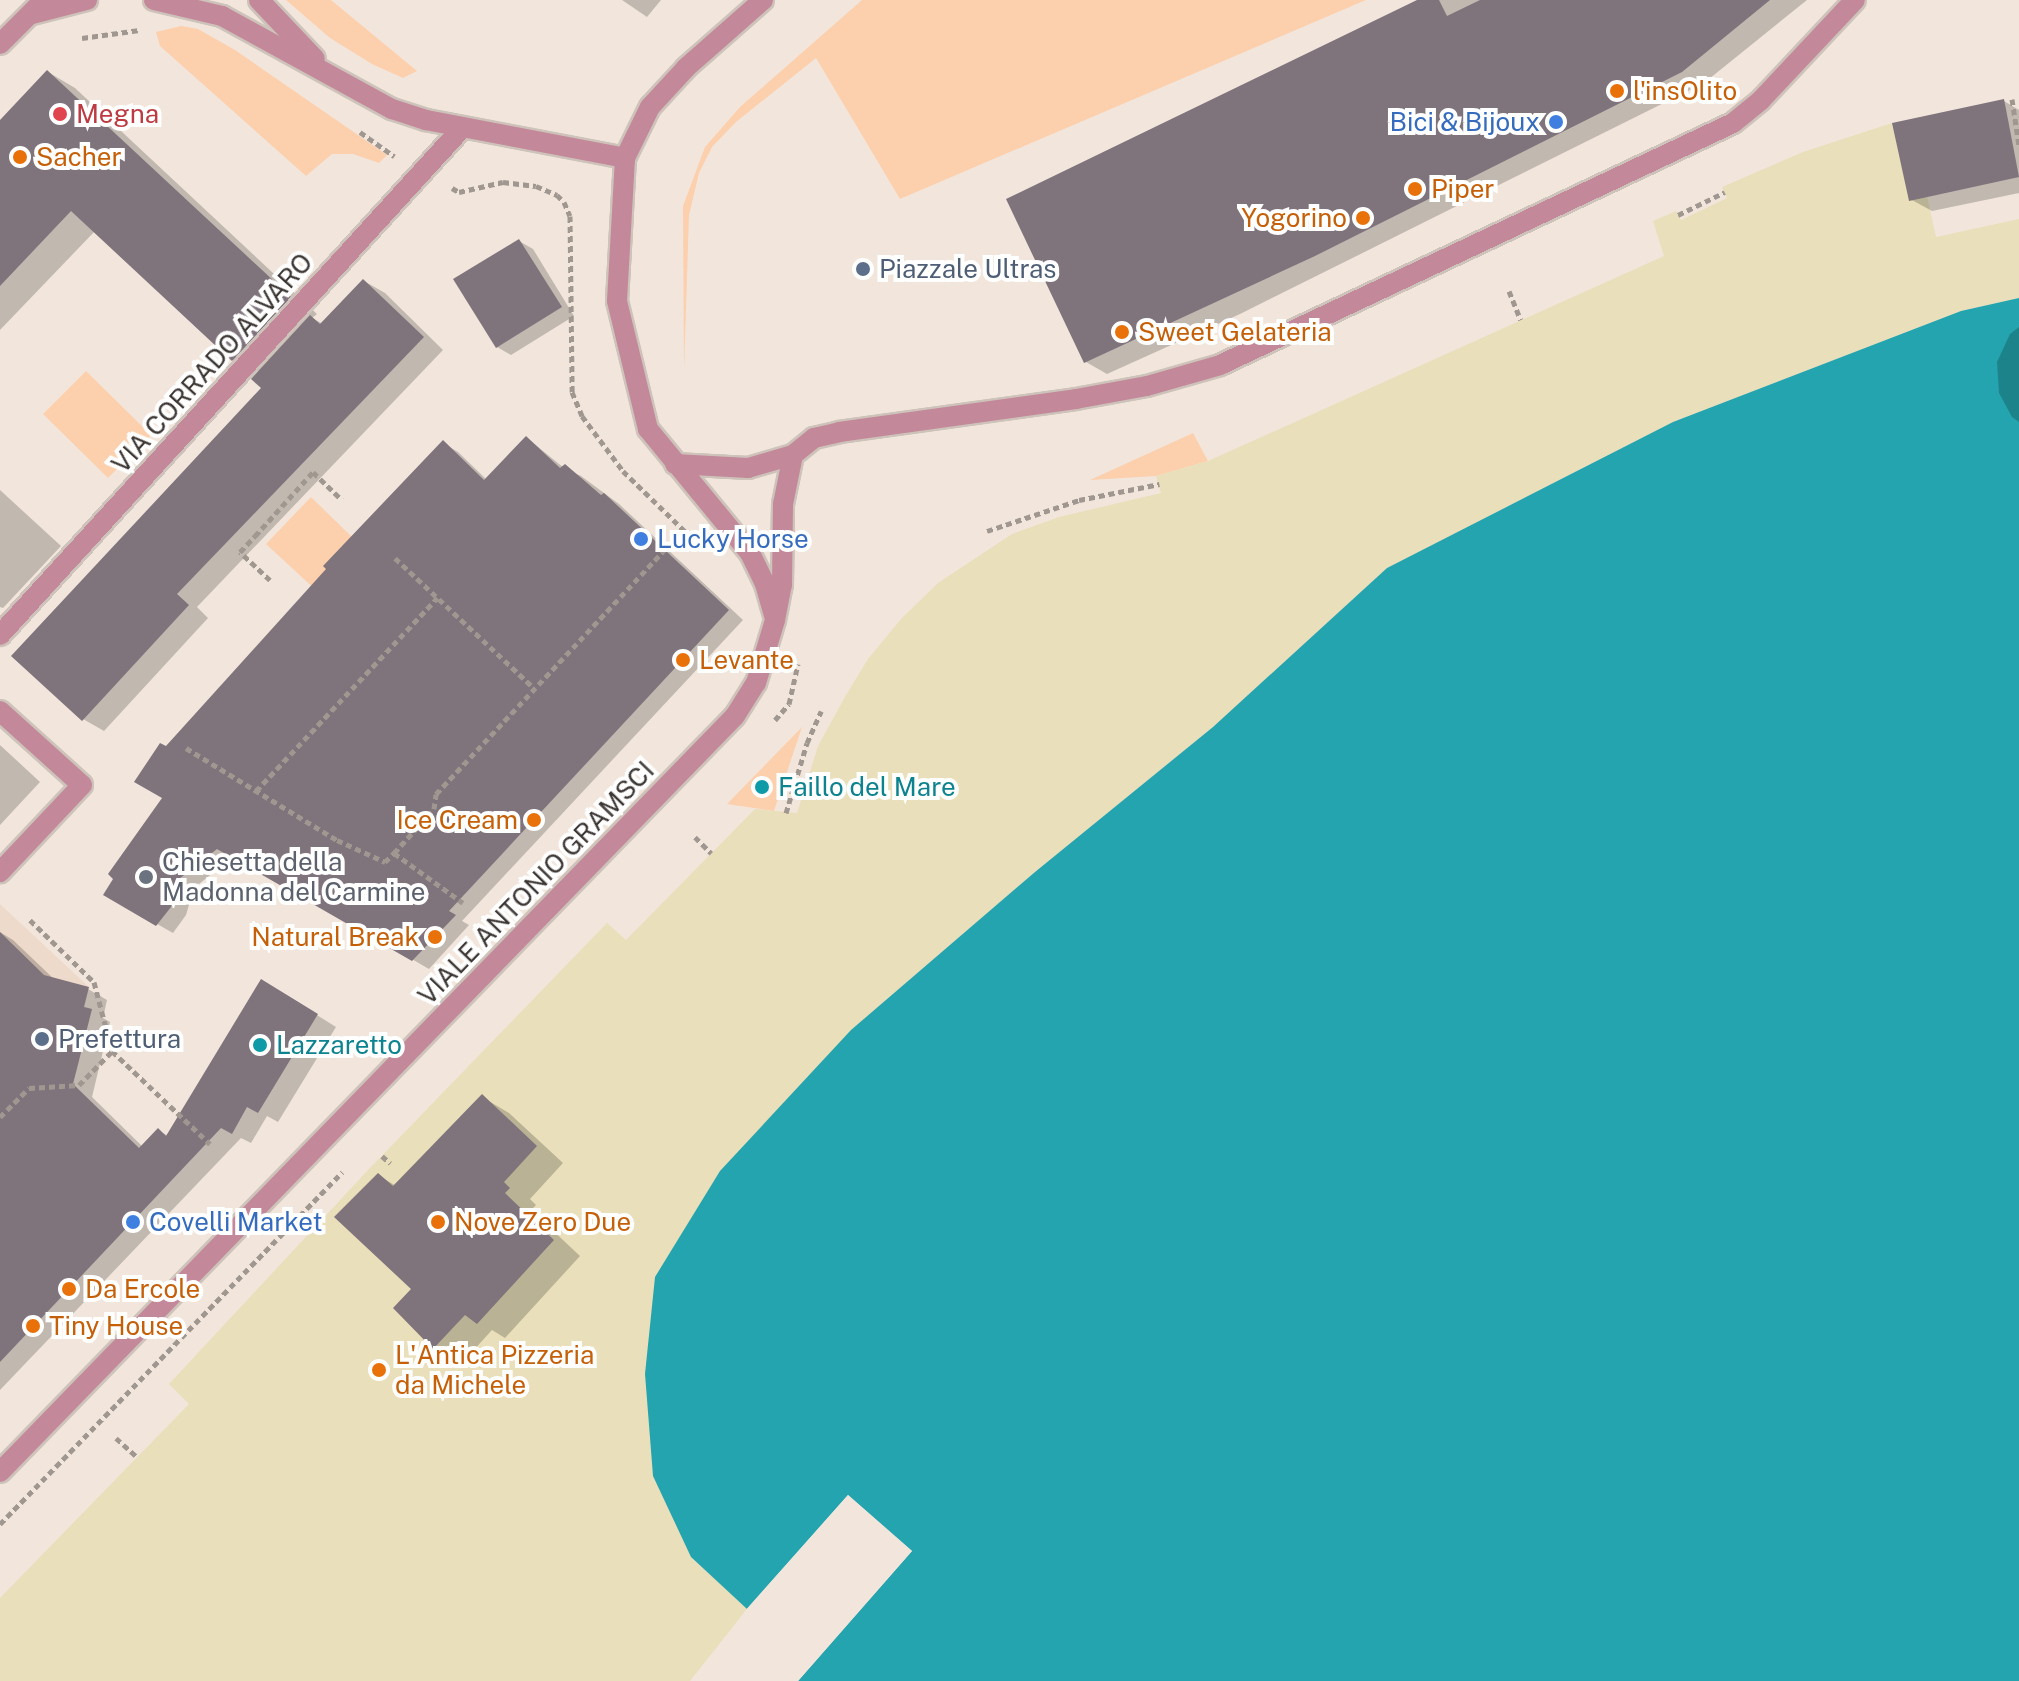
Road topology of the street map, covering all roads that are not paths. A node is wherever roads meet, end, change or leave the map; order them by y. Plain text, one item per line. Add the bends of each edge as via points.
1 (44, 0) edge
2 (87, 0) edge
3 (154, 0) edge
4 (259, 0) edge
5 (763, 0) edge
6 (1855, 0) edge
7 (28, 15) junction
8 (0, 44) edge
9 (329, 73) junction
10 (463, 127) junction
11 (625, 158) junction
12 (793, 455) junction
13 (675, 464) junction
14 (775, 620) junction
15 (0, 635) edge
16 (0, 711) edge
17 (0, 872) edge
18 (0, 1472) edge

1 - 7 street
2 - 7 street
3 - 9 street via 222,16
4 - 9 street
5 - 11 street via 650,107
6 - 12 street via 1733,123 1220,365 1076,399 839,432 814,438
7 - 8 street
9 - 10 street via 392,109
10 - 11 street
10 - 15 street, VIA CORRADO ALVARO
11 - 13 street via 617,301 648,429
12 - 13 street via 748,468
12 - 14 street, VIALE ANTONIO GRAMSCI via 783,504 782,585
13 - 14 street via 750,553
14 - 18 street, VIALE ANTONIO GRAMSCI via 756,683 711,744
16 - 17 street via 82,785

